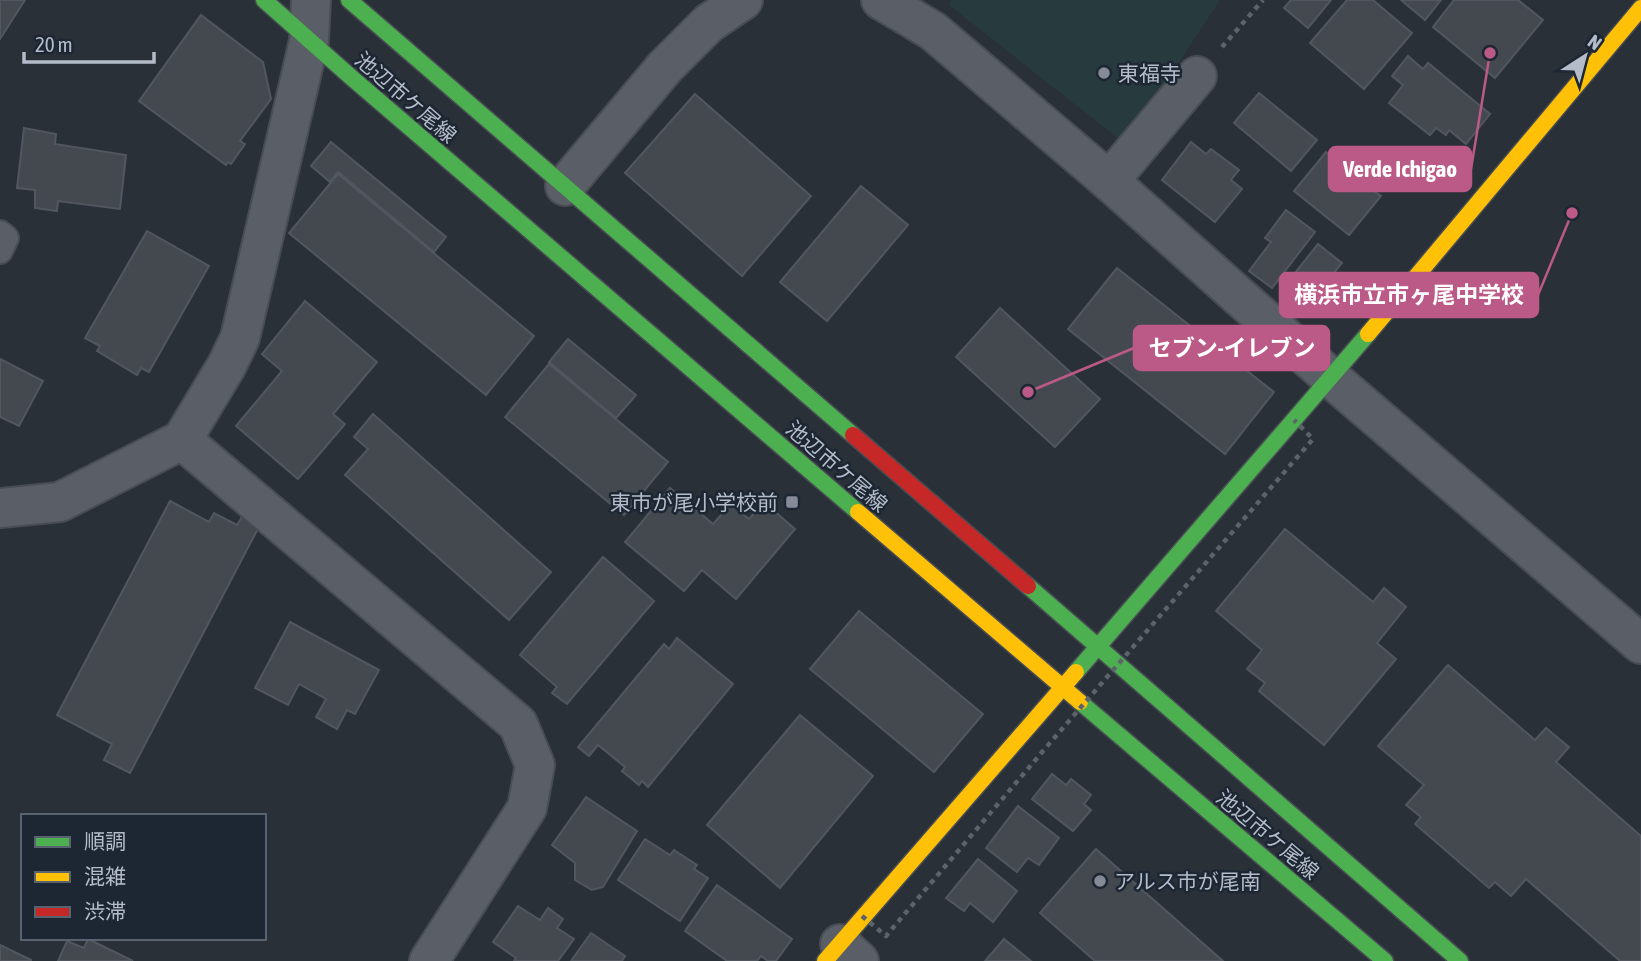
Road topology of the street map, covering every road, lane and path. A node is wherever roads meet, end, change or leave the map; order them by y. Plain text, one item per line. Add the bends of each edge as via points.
1 (264, 0) edge
2 (311, 0) edge
3 (349, 0) edge
4 (743, 0) edge
5 (881, 0) edge
6 (1264, 0) edge
7 (1633, 0) edge
8 (1641, 7) edge
9 (309, 41) junction
10 (1197, 76) joint
11 (1109, 181) junction
12 (565, 186) junction
13 (0, 233) edge
14 (0, 251) edge
15 (1331, 378) junction
16 (1294, 420) junction
17 (182, 440) junction
18 (0, 508) edge
19 (1641, 644) edge
20 (1098, 646) junction
21 (1062, 687) junction
22 (846, 945) edge
23 (429, 961) edge
24 (1385, 961) edge
25 (1460, 961) edge

1 - 9 street, 池辺市ケ尾線
2 - 9 street
3 - 12 street, 池辺市ケ尾線
4 - 12 street via 709,23 665,67
5 - 11 street via 933,32
6 - 10 path
7 - 8 street
8 - 15 street
9 - 17 street via 240,338
9 - 21 street, 池辺市ケ尾線
10 - 11 street
11 - 15 street
12 - 20 street, 池辺市ケ尾線
13 - 14 lane via 6,238
15 - 16 street
15 - 19 street
16 - 20 street
16 - 22 path, bridge via 1313,439 886,936
17 - 18 street via 60,502
17 - 23 street via 518,724 535,765 527,807
20 - 21 street
20 - 25 street, 池辺市ケ尾線
21 - 22 street
21 - 24 street, 池辺市ケ尾線

